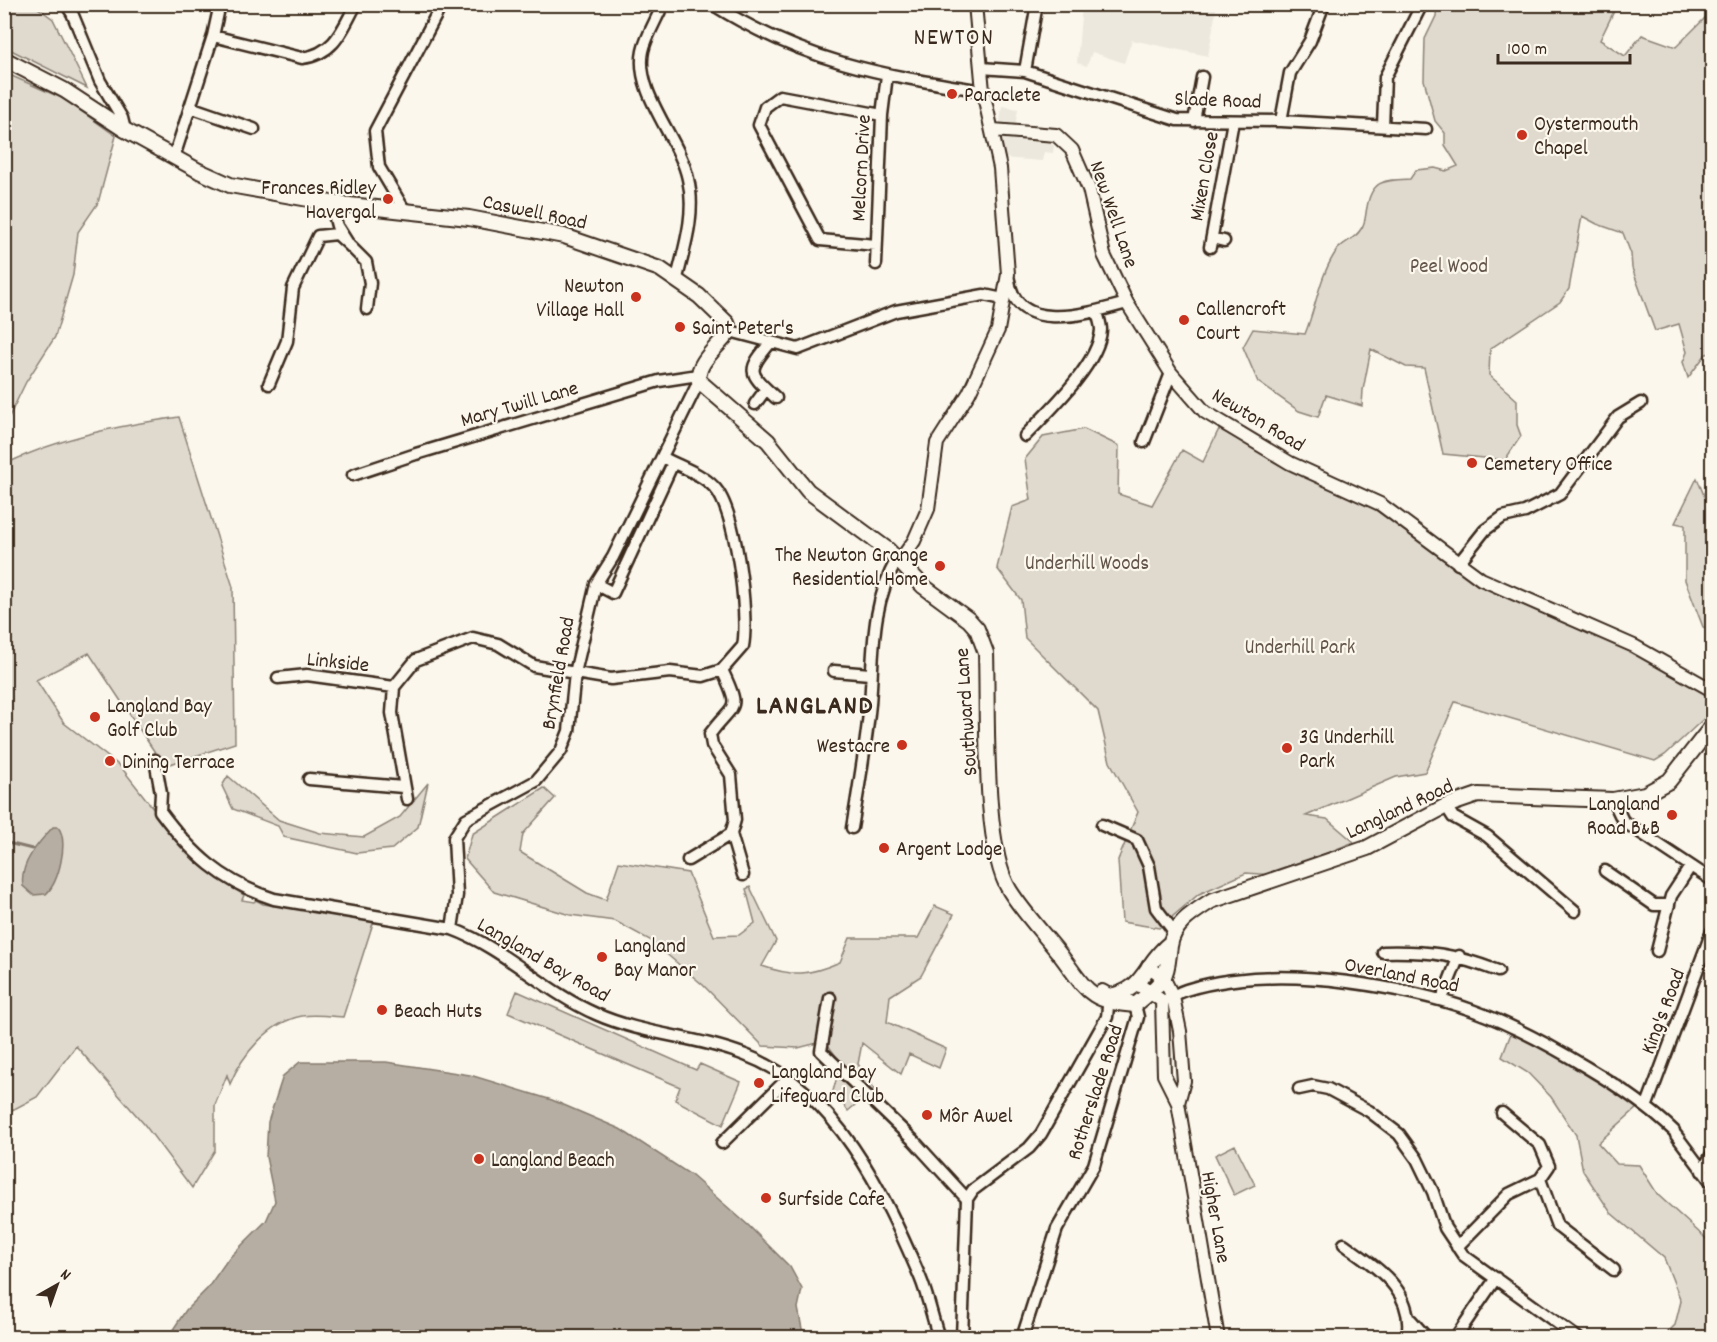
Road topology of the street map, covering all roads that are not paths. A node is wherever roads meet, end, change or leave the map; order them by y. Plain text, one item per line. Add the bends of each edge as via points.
1 (66, 4) edge
2 (220, 4) edge
3 (356, 4) edge
4 (442, 4) edge
5 (663, 4) edge
6 (712, 4) edge
7 (975, 4) edge
8 (1037, 4) edge
9 (1324, 4) edge
10 (1422, 4) edge
11 (213, 36) junction
12 (4, 59) edge
13 (981, 68) junction
14 (1025, 71) junction
15 (887, 75) junction
16 (1202, 76) dead end
17 (983, 91) junction
18 (190, 107) junction
19 (882, 115) junction
20 (1281, 120) junction
21 (1194, 121) junction
22 (1233, 121) junction
23 (1383, 126) junction
24 (254, 129) dead end
25 (1426, 129) dead end
26 (125, 130) junction
27 (993, 130) junction
28 (174, 157) junction
29 (331, 203) junction
30 (405, 211) junction
31 (1224, 242) dead end
32 (349, 245) junction
33 (876, 245) junction
34 (876, 264) dead end
35 (1008, 274) junction
36 (677, 278) junction
37 (1003, 299) junction
38 (1127, 303) junction
39 (367, 309) dead end
40 (1097, 311) junction
41 (730, 332) junction
42 (771, 342) junction
43 (1171, 373) junction
44 (698, 378) junction
45 (269, 384) dead end
46 (766, 389) junction
47 (776, 398) dead end
48 (1641, 403) dead end
49 (755, 404) dead end
50 (1025, 436) dead end
51 (1144, 442) dead end
52 (662, 457) junction
53 (673, 463) junction
54 (353, 475) dead end
55 (898, 561) junction
56 (1458, 564) junction
57 (596, 585) junction
58 (722, 670) junction
59 (834, 671) dead end
60 (575, 673) junction
61 (870, 674) junction
62 (278, 678) dead end
63 (394, 687) junction
64 (1713, 690) edge
65 (1713, 726) edge
66 (155, 760) dead end
67 (309, 779) dead end
68 (403, 787) junction
69 (407, 798) dead end
70 (1613, 800) junction
71 (1446, 806) junction
72 (1102, 825) dead end
73 (852, 828) dead end
74 (731, 834) junction
75 (688, 860) dead end
76 (1690, 867) junction
77 (1605, 872) dead end
78 (743, 875) dead end
79 (1713, 880) edge
80 (1668, 905) junction
81 (1575, 911) dead end
82 (452, 929) junction
83 (1713, 931) edge
84 (1172, 938) junction
85 (1657, 951) dead end
86 (1383, 952) dead end
87 (1459, 956) junction
88 (1148, 966) junction
89 (1498, 971) dead end
90 (1163, 977) junction
91 (1138, 984) junction
92 (1151, 992) junction
93 (830, 998) dead end
94 (1114, 998) junction
95 (1167, 999) junction
96 (1443, 999) junction
97 (1135, 1005) junction
98 (787, 1079) junction
99 (1299, 1089) dead end
100 (1178, 1103) junction
101 (1647, 1105) junction
102 (1502, 1113) dead end
103 (722, 1143) dead end
104 (1713, 1154) edge
105 (1702, 1171) junction
106 (1540, 1179) junction
107 (1713, 1183) edge
108 (967, 1199) junction
109 (1344, 1244) dead end
110 (1457, 1247) junction
111 (1614, 1270) dead end
112 (1496, 1278) junction
113 (1411, 1320) junction
114 (939, 1338) edge
115 (963, 1338) edge
116 (1022, 1338) edge
117 (1218, 1338) edge
118 (1407, 1338) edge
119 (1427, 1338) edge
120 (1455, 1338) edge
121 (1578, 1338) edge

1 - 26 street
2 - 11 street
3 - 11 street via 339,38 314,57 302,58
4 - 30 street via 375,130 379,167
5 - 36 street via 643,52 646,86 690,187 691,214
6 - 15 street via 741,23 811,55
7 - 13 street
8 - 14 street
9 - 20 street via 1310,41 1290,73
10 - 23 street via 1385,77
11 - 18 street
12 - 26 main road, Caswell Road via 64,90
13 - 14 street, Slade Road
13 - 17 street
14 - 21 street, Slade Road via 1161,116
15 - 17 street
15 - 19 street, Melcorn Drive
16 - 21 street
17 - 27 street
18 - 24 street
18 - 28 street
19 - 33 street, Melcorn Drive
19 - 33 street via 780,96 765,107 759,125 820,240
20 - 22 street, Slade Road
20 - 23 street, Slade Road
21 - 22 street, Slade Road
22 - 31 street, Mixen Close via 1211,243
23 - 25 street, Slade Road
26 - 28 main road, Caswell Road
27 - 35 street via 1000,168
27 - 38 street, New Well Lane via 1056,135 1072,150 1089,189 1104,255
28 - 29 main road, Caswell Road via 230,185
29 - 30 main road, Caswell Road
29 - 32 street
30 - 36 main road, Caswell Road via 469,218 564,236 632,257
32 - 39 street via 366,262 370,283
32 - 45 street via 337,234 318,236 311,246 293,288 287,341
33 - 34 street, Melcorn Drive
35 - 37 street
35 - 40 street via 1015,302 1029,312 1043,316
36 - 41 main road, Caswell Road via 727,323
37 - 42 street via 984,295 896,311 798,348
37 - 55 street via 998,330 985,364 937,443 928,509 914,541
38 - 40 street
38 - 43 street, Newton Road
40 - 50 street via 1101,329 1096,349
41 - 42 street
41 - 44 main road
42 - 46 street via 751,371
43 - 51 street
43 - 56 street, Newton Road via 1205,412 1290,463 1380,504
44 - 52 street, Brynfield Road
44 - 54 street, Mary Twill Lane via 659,381
44 - 55 main road via 768,441 808,491
46 - 47 street
46 - 49 street
48 - 56 street via 1618,417 1560,494 1525,512 1503,518 1485,530
52 - 53 street
52 - 57 street, Brynfield Road
53 - 57 street via 613,593
53 - 58 street via 715,488 725,502 736,538 745,639
55 - 61 street via 877,607
55 - 94 main road, Southward Lane via 923,586 969,620 983,640 992,826 999,865 1009,890 1072,970
56 - 64 street, Newton Road via 1481,579 1634,646
57 - 60 street, Brynfield Road
58 - 60 street via 703,676 670,672 611,679
58 - 74 street via 734,705 710,734 712,745 731,775 735,820
59 - 61 street
60 - 63 street via 534,666 498,644 473,638 416,660
60 - 82 street, Brynfield Road via 569,731 561,751 536,781 466,819 454,838 457,895
61 - 73 street via 870,701
62 - 63 street, Linkside via 307,675
63 - 68 street via 392,713
65 - 70 main road, Langland Road via 1669,781 1656,790
66 - 82 street, Langland Bay Road via 160,811 183,843 202,861 258,894 274,900
67 - 68 street
68 - 69 street
70 - 71 main road, Langland Road via 1478,795
70 - 76 street via 1623,821
71 - 81 street via 1453,818 1487,836
71 - 84 main road, Langland Road via 1367,848 1210,901 1189,915
72 - 84 street via 1137,840 1149,866 1156,908
74 - 75 street
74 - 78 street
76 - 79 street
76 - 80 street
77 - 80 street via 1654,905
80 - 85 street
82 - 98 street, Langland Bay Road via 593,1013 745,1054
83 - 101 street, King's Road
84 - 88 main road, Langland Road
84 - 90 main road
86 - 87 street
87 - 89 street
87 - 96 street
88 - 90 street, Higher Lane
88 - 91 main road, Langland Road
90 - 92 main road
90 - 95 street, Higher Lane
91 - 92 street
91 - 94 main road, Langland Road
92 - 95 street
92 - 97 main road
93 - 108 street via 821,1051
94 - 97 main road
94 - 108 street via 1095,1042 1041,1134
95 - 96 street, Overland Road via 1183,990 1271,976 1378,986
95 - 100 street, Higher Lane via 1164,1075
95 - 100 street, Higher Lane via 1180,1031 1184,1081
96 - 101 street, Overland Road via 1510,1024
97 - 116 street, Rotherslade Road via 1137,1023 1094,1165 1057,1229
98 - 103 street
98 - 114 street, Langland Bay Road via 833,1118 859,1155 920,1277
99 - 110 street via 1328,1089 1369,1111 1399,1134 1424,1171 1445,1227
100 - 117 street, Higher Lane
101 - 105 street, Overland Road via 1675,1133
102 - 106 street via 1515,1116 1540,1145 1549,1166
104 - 105 street
105 - 107 street, Overland Road
106 - 110 street via 1509,1194
106 - 111 street via 1557,1226
108 - 115 street
109 - 113 street via 1390,1280 1403,1298
110 - 112 street
112 - 120 street
112 - 121 street
113 - 118 street
113 - 119 street

